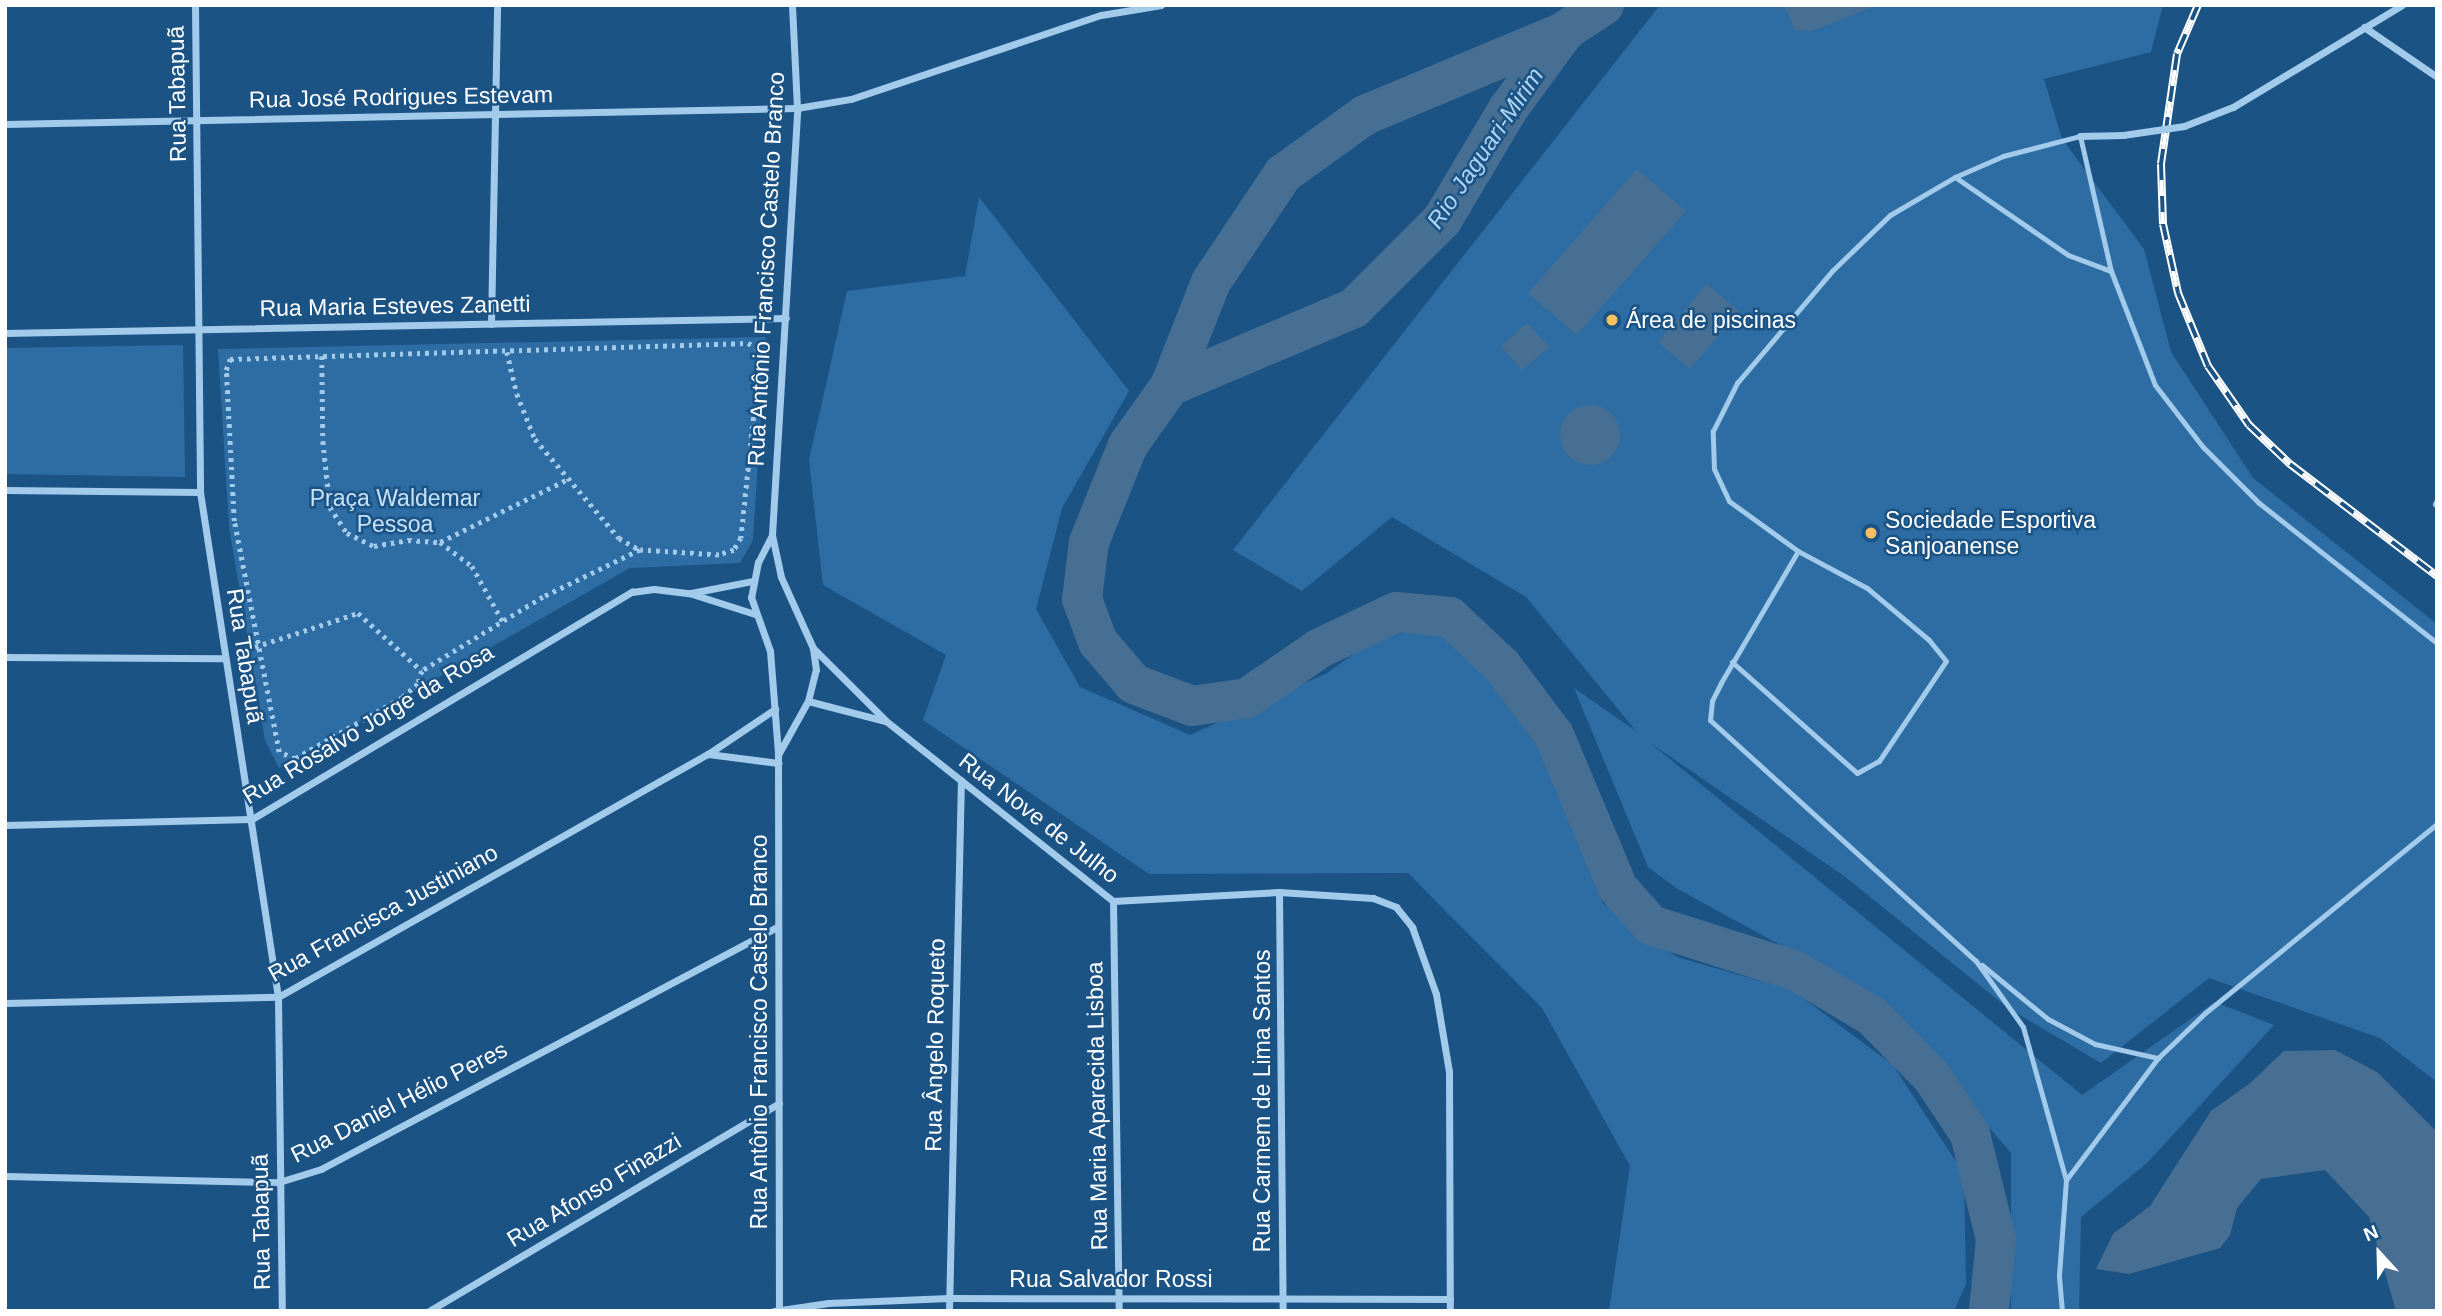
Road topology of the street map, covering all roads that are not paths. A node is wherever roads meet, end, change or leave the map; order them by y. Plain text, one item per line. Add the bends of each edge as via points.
1 (195, 5) edge
2 (497, 5) edge
3 (792, 5) edge
4 (1161, 5) edge
5 (2402, 5) edge
6 (2364, 27) junction
7 (2437, 77) edge
8 (797, 108) junction
9 (495, 113) junction
10 (197, 121) junction
11 (5, 124) edge
12 (2080, 136) junction
13 (1955, 177) junction
14 (2111, 271) junction
15 (786, 318) junction
16 (491, 324) junction
17 (200, 329) junction
18 (5, 333) edge
19 (5, 490) edge
20 (200, 492) junction
21 (772, 535) junction
22 (1798, 551) junction
23 (752, 581) junction
24 (689, 593) junction
25 (755, 614) junction
26 (2437, 643) edge
27 (813, 648) junction
28 (5, 657) edge
29 (225, 658) junction
30 (1732, 662) junction
31 (808, 701) junction
32 (775, 709) junction
33 (886, 721) junction
34 (708, 754) junction
35 (778, 754) junction
36 (778, 763) junction
37 (961, 780) junction
38 (252, 819) junction
39 (2437, 824) edge
40 (5, 825) edge
41 (1279, 892) junction
42 (1113, 901) junction
43 (777, 927) junction
44 (1976, 961) junction
45 (278, 997) junction
46 (5, 1003) edge
47 (2158, 1058) junction
48 (779, 1103) junction
49 (5, 1176) edge
50 (2066, 1180) junction
51 (279, 1182) junction
52 (949, 1298) junction
53 (1119, 1298) junction
54 (1283, 1298) junction
55 (1450, 1299) junction
56 (777, 1310) edge
57 (282, 1311) edge
58 (429, 1311) edge
59 (949, 1311) edge
60 (1119, 1311) edge
61 (1283, 1311) edge
62 (1450, 1311) edge
63 (2062, 1311) edge

1 - 10 street, Rua Tabapuã
2 - 9 street
3 - 8 street, Rua Antônio Francisco Castelo Branco
4 - 8 street, Rua José Rodrigues Estevam via 1101,15 851,99
5 - 6 street
6 - 7 street
6 - 12 street, bridge via 2233,107 2184,126
8 - 9 street, Rua José Rodrigues Estevam
8 - 15 street, Rua Antônio Francisco Castelo Branco
9 - 10 street, Rua José Rodrigues Estevam
9 - 16 street
10 - 11 street, Rua José Rodrigues Estevam
10 - 17 street, Rua Tabapuã
12 - 13 lane via 2003,156
12 - 14 lane
13 - 14 lane via 2068,255
13 - 22 lane via 1889,215 1833,270 1737,383 1713,431 1714,469 1729,501
14 - 26 lane via 2155,385 2203,447 2259,503
15 - 16 street, Rua Maria Esteves Zanetti
15 - 21 street, Rua Antônio Francisco Castelo Branco
16 - 17 street, Rua Maria Esteves Zanetti
17 - 18 street, Rua Maria Esteves Zanetti
17 - 20 street, Rua Tabapuã
19 - 20 street
20 - 29 street, Rua Tabapuã
21 - 23 street, Rua Antônio Francisco Castelo Branco
21 - 27 street, Rua Antônio Francisco Castelo Branco via 781,577
22 - 30 lane
22 - 30 lane via 1867,588 1929,640 1946,661 1879,761 1857,773
23 - 24 street, Rua Rosalvo Jorge da Rosa
23 - 25 street, Rua Antônio Francisco Castelo Branco
24 - 25 street, Rua Rosalvo Jorge da Rosa
24 - 38 street, Rua Rosalvo Jorge da Rosa via 654,589 614,600
25 - 32 street, Rua Antônio Francisco Castelo Branco via 770,651
27 - 31 street, Rua Antônio Francisco Castelo Branco via 815,677
27 - 33 street, Rua Nove de Julho
28 - 29 street
29 - 38 street, Rua Tabapuã
30 - 44 lane via 1712,701 1710,720
31 - 33 street
31 - 35 street, Rua Antônio Francisco Castelo Branco
32 - 34 street, Rua Francisca Justiniano
32 - 35 street, Rua Antônio Francisco Castelo Branco
33 - 37 street, Rua Nove de Julho
34 - 36 street
34 - 45 street, Rua Francisca Justiniano
35 - 36 street, Rua Antônio Francisco Castelo Branco
36 - 43 street, Rua Antônio Francisco Castelo Branco
37 - 42 street, Rua Nove de Julho
37 - 52 street, Rua Ângelo Roqueto
38 - 40 street, Rua Rosalvo Jorge da Rosa
38 - 45 street, Rua Tabapuã
39 - 47 lane via 2205,1013
41 - 42 street, Rua Nove de Julho
41 - 54 street, Rua Carmem de Lima Santos
41 - 55 street, Rua Nove de Julho via 1373,898 1396,907 1412,927 1436,994 1449,1072
42 - 53 street, Rua Maria Aparecida Lisboa
43 - 48 street, Rua Antônio Francisco Castelo Branco
43 - 51 street, Rua Daniel Hélio Peres via 321,1169
44 - 47 lane via 2048,1019 2095,1044
44 - 50 lane via 2023,1027
45 - 46 street, Rua Francisca Justiniano
45 - 51 street, Rua Tabapuã
47 - 50 lane
48 - 56 street, Rua Antônio Francisco Castelo Branco
48 - 58 street, Rua Afonso Finazzi
49 - 51 street, Rua Daniel Hélio Peres
50 - 63 lane via 2059,1275
51 - 57 street, Rua Tabapuã
52 - 53 street, Rua Salvador Rossi
52 - 56 street, Rua Salvador Rossi
52 - 59 street, Rua Ângelo Roqueto
53 - 54 street, Rua Salvador Rossi
53 - 60 street, Rua Maria Aparecida Lisboa
54 - 55 street, Rua Salvador Rossi
54 - 61 street, Rua Carmem de Lima Santos
55 - 62 street, Rua Nove de Julho

